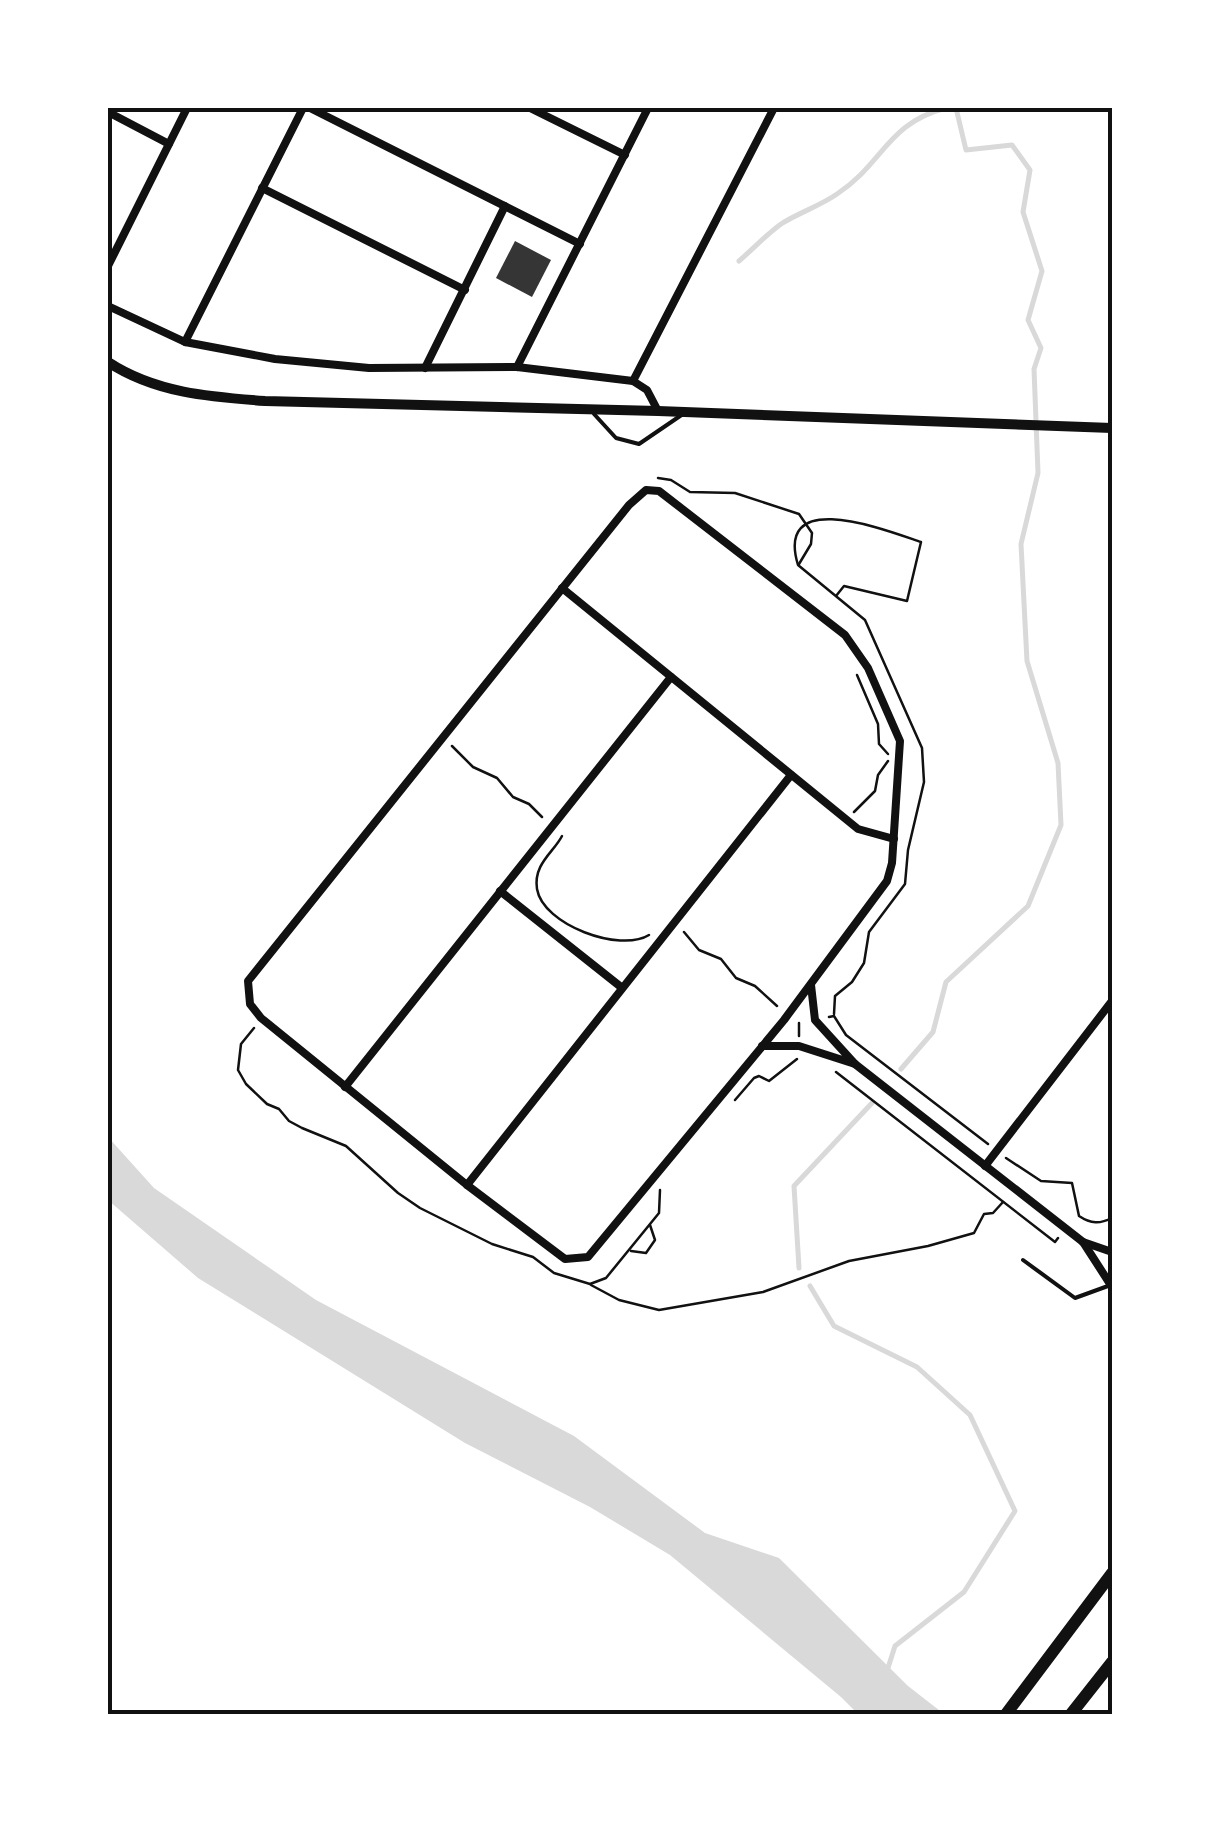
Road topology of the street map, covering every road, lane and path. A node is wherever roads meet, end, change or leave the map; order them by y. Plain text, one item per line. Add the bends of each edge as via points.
1 (187, 108) edge
2 (306, 108) edge
3 (530, 108) edge
4 (648, 108) edge
5 (774, 108) edge
6 (108, 112) edge
7 (168, 144) junction
8 (625, 155) junction
9 (262, 188) junction
10 (505, 206) junction
11 (108, 233) edge
12 (121, 240) junction
13 (580, 244) junction
14 (108, 266) edge
15 (465, 290) junction
16 (108, 306) edge
17 (185, 342) junction
18 (108, 362) edge
19 (517, 367) junction
20 (425, 368) junction
21 (633, 381) junction
22 (592, 410) junction
23 (658, 411) junction
24 (684, 412) junction
25 (1110, 427) edge
26 (646, 478) dead end
27 (798, 565) dead end
28 (562, 588) junction
29 (671, 677) junction
30 (442, 736) junction
31 (892, 756) dead end
32 (791, 775) junction
33 (847, 820) junction
34 (552, 826) junction
35 (894, 839) junction
36 (500, 891) junction
37 (673, 923) junction
38 (655, 932) dead end
39 (811, 984) junction
40 (621, 987) junction
41 (1112, 1001) edge
42 (788, 1014) junction
43 (261, 1018) junction
44 (815, 1020) junction
45 (762, 1046) junction
46 (798, 1046) junction
47 (808, 1058) dead end
48 (823, 1064) dead end
49 (855, 1064) junction
50 (345, 1086) junction
51 (730, 1105) dead end
52 (996, 1151) junction
53 (985, 1166) junction
54 (467, 1185) junction
55 (660, 1186) dead end
56 (1003, 1202) junction
57 (1078, 1212) junction
58 (1112, 1218) edge
59 (650, 1225) junction
60 (1066, 1228) junction
61 (1083, 1242) junction
62 (630, 1250) junction
63 (1112, 1252) edge
64 (1024, 1260) dead end
65 (590, 1284) junction
66 (1112, 1285) edge
67 (1112, 1573) edge
68 (1112, 1662) edge
69 (1076, 1709) edge
70 (1006, 1714) edge

1 - 7 street
2 - 9 street
2 - 10 street
3 - 8 street
4 - 8 street
5 - 21 street
6 - 7 street
7 - 12 street
8 - 13 street
9 - 15 street
9 - 17 street
10 - 13 street
10 - 15 street
11 - 12 street
12 - 14 street
13 - 19 street
15 - 20 street
16 - 17 street
17 - 20 street via 275,359
18 - 22 street via 153,385 205,397
19 - 20 street
19 - 21 street
21 - 23 street
22 - 23 street
22 - 24 lane via 628,444 650,438
23 - 24 street
24 - 25 street
26 - 27 path via 671,480 690,492 735,493 799,514 812,533
28 - 29 street
28 - 30 street
28 - 35 street via 636,496 659,491 859,652 900,741
29 - 32 street
29 - 34 street
30 - 34 path
30 - 43 street via 248,981 250,1004
31 - 33 path via 874,791
32 - 33 street
32 - 37 street
33 - 35 street
34 - 36 street
34 - 38 path via 564,837 540,866 537,891 552,914 600,938 641,940
35 - 39 street via 886,880
36 - 40 street
36 - 50 street
37 - 40 street
37 - 42 path via 699,950 721,959 736,978
39 - 42 street
39 - 44 street
40 - 54 street
41 - 52 street
42 - 45 street
42 - 46 path via 799,1023
43 - 50 street
43 - 65 path via 241,1044 238,1070 267,1104 346,1146 420,1208
44 - 49 street
44 - 52 path via 834,1016 879,1063
45 - 46 street
45 - 54 street via 588,1257 565,1259
46 - 49 street
47 - 51 path via 798,1058 770,1081 754,1078
48 - 56 path
49 - 53 street
50 - 54 street
52 - 53 street
52 - 57 path via 1041,1181 1072,1183
53 - 60 street
55 - 59 path via 659,1213
56 - 60 path via 1055,1242
56 - 65 path via 984,1214 974,1233 850,1261 762,1292 660,1310
57 - 58 path via 1096,1223
57 - 60 path
59 - 62 path
59 - 62 path via 651,1247 638,1254
60 - 61 street
61 - 63 street
61 - 66 street
62 - 65 path via 606,1278
64 - 66 lane via 1076,1298
67 - 70 main road
68 - 69 main road

